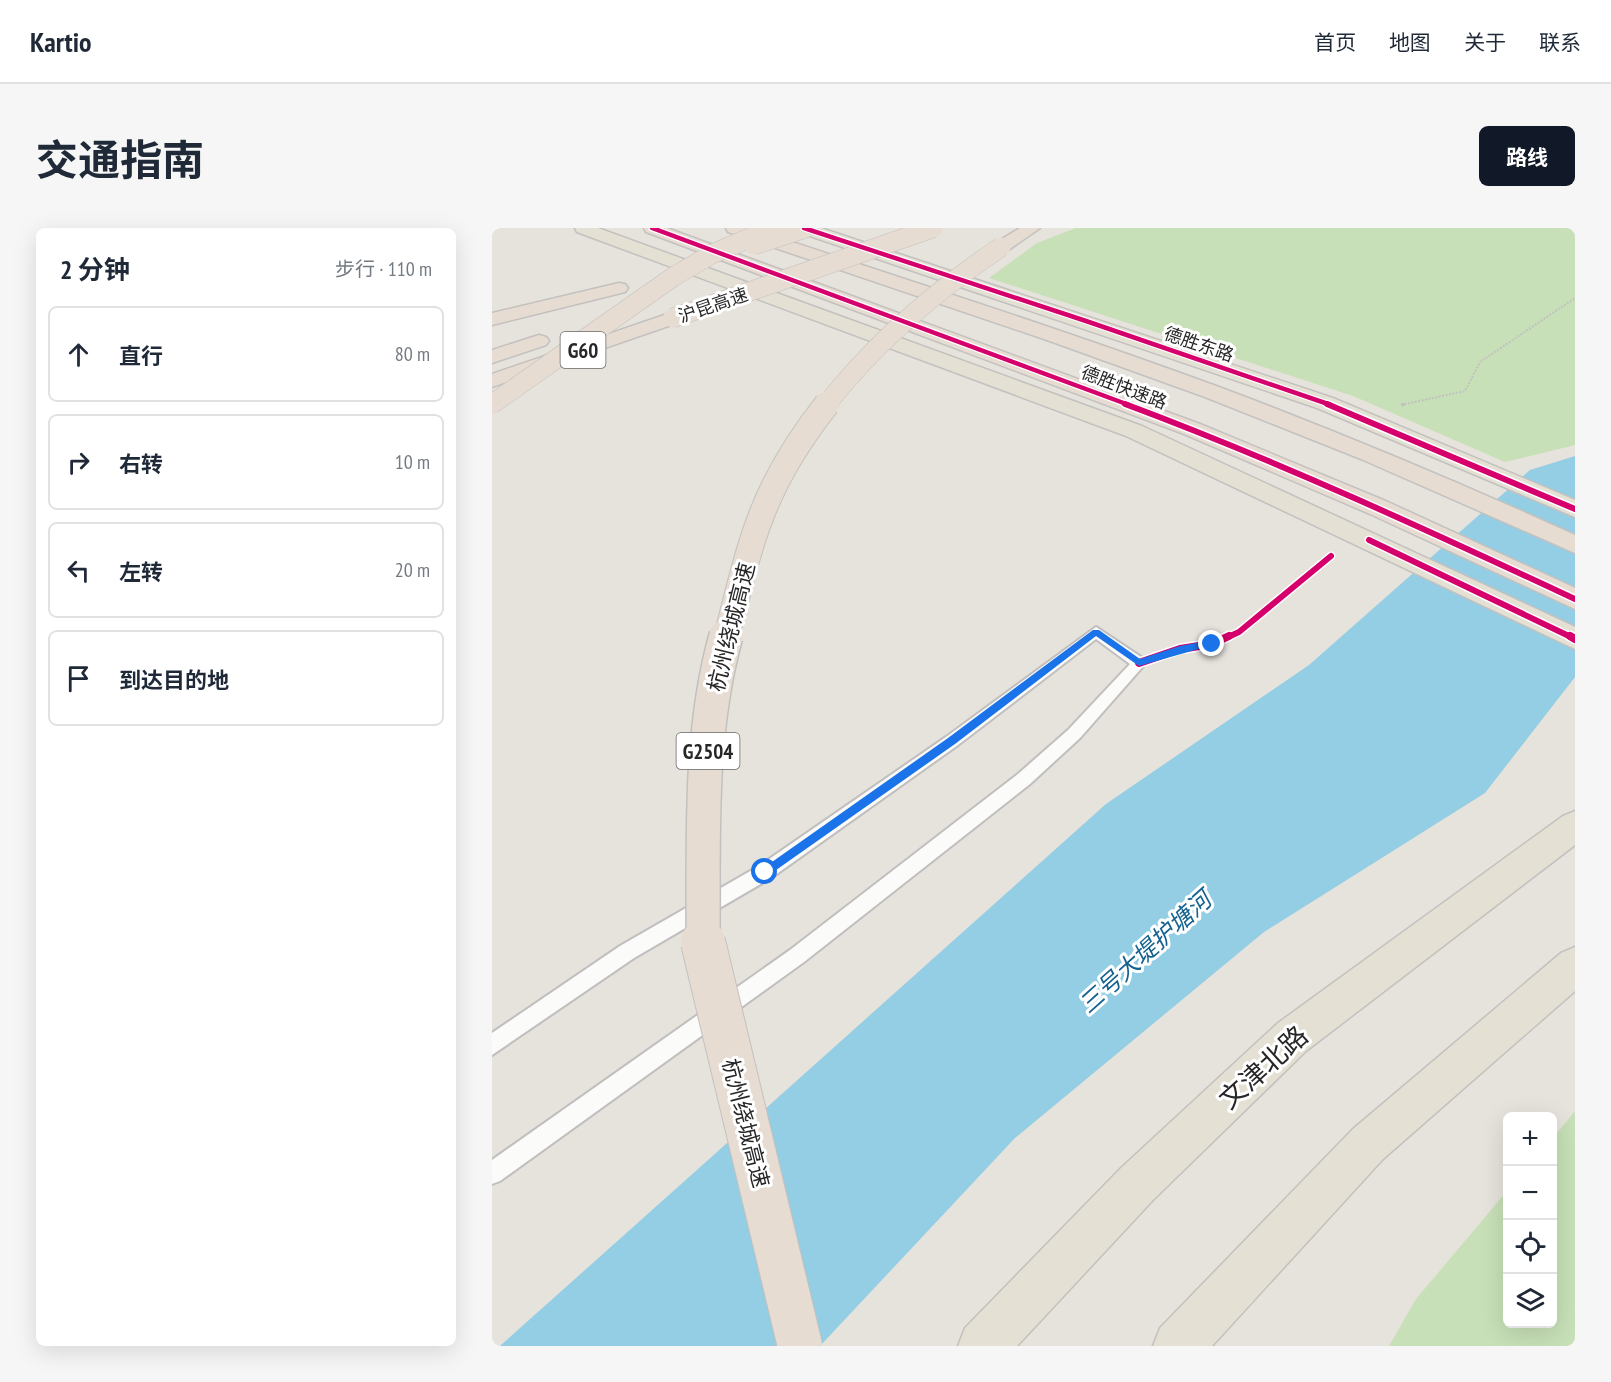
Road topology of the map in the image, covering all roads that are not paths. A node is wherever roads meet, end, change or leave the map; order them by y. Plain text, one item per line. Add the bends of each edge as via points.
1 (583, 228) edge
2 (652, 228) edge
3 (734, 228) edge
4 (773, 228) edge
5 (805, 228) edge
6 (881, 228) edge
7 (933, 228) edge
8 (1032, 228) edge
9 (702, 287) dead end
10 (680, 294) dead end
11 (492, 319) edge
12 (492, 357) edge
13 (492, 381) edge
14 (492, 404) edge
15 (1575, 509) edge
16 (1575, 545) edge
17 (1575, 599) edge
18 (1575, 639) edge
19 (1575, 826) edge
20 (1575, 966) edge
21 (492, 1045) edge
22 (492, 1173) edge
23 (800, 1346) edge
24 (983, 1346) edge
25 (1178, 1346) edge

1 - 18 main road via 1134,431
2 - 17 highway, 德胜快速路 via 1225,443 1379,508
3 - 16 highway, 德胜快速路 via 1160,373 1330,438
4 - 14 highway, bridge via 683,271
5 - 11 highway, bridge via 619,288
5 - 15 main road, 德胜东路 via 1325,403
6 - 9 highway, 沪昆高速
7 - 13 highway, 沪昆高速 / G60, bridge
8 - 23 highway, 杭州绕城高速 / G2504, bridge via 960,274 912,313 846,380 813,422 760,518 716,672 704,790 703,944
10 - 12 highway, 沪昆高速 / G60
19 - 24 main road, 文津北路 via 1292,1037 1137,1184
20 - 25 main road via 1368,1144
21 - 22 lane via 627,952 765,872 952,741 1096,632 1139,663 1074,734 1024,779 797,956

